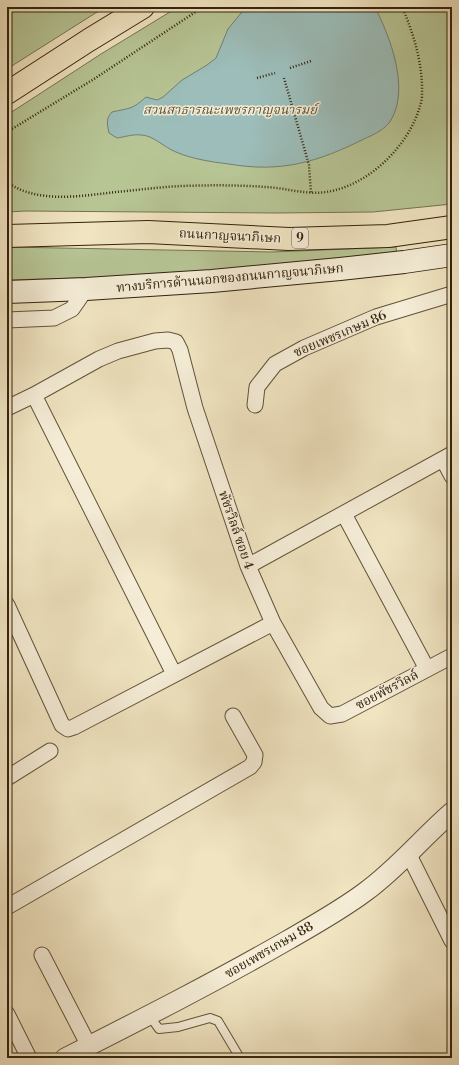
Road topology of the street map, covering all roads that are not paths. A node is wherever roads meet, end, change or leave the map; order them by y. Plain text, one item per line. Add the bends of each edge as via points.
1 (143, 7) edge
2 (7, 93) edge
3 (452, 227) edge
4 (7, 236) edge
5 (452, 255) edge
6 (86, 289) junction
7 (7, 292) edge
8 (452, 294) edge
9 (7, 320) edge
10 (34, 395) junction
11 (255, 405) dead end
12 (7, 408) edge
13 (448, 457) edge
14 (452, 476) edge
15 (344, 514) junction
16 (248, 566) junction
17 (7, 606) edge
18 (273, 623) junction
19 (452, 656) edge
20 (427, 669) junction
21 (174, 674) junction
22 (321, 708) joint
23 (233, 716) dead end
24 (50, 750) dead end
25 (7, 778) edge
26 (452, 812) edge
27 (409, 855) junction
28 (7, 907) edge
29 (452, 941) edge
30 (42, 955) dead end
31 (7, 1014) edge
32 (149, 1015) junction
33 (89, 1046) junction
34 (29, 1058) edge
35 (66, 1058) edge
36 (240, 1058) edge

1 - 2 highway
3 - 4 highway, ถนนกาญจนาภิเษก / 9 via 388,236 289,238 148,232
5 - 6 main road, ทางบริการด้านนอกของถนนกาญจนาภิเษก via 354,268 219,281
6 - 7 main road, ทางบริการด้านนอกของถนนกาญจนาภิเษก
6 - 9 street via 72,308 54,318
8 - 11 street, ซอยเพชรเกษม 86 via 376,317 292,354 275,364 257,387
10 - 12 street
10 - 16 street, พัชรวิลล์ ซอย 4 via 118,351 155,341 176,342 195,408
10 - 21 street
13 - 14 street
13 - 15 street
15 - 16 street
15 - 20 street
16 - 18 street, พัชรวิลล์ ซอย 4
17 - 21 street via 62,725 68,729
18 - 21 street
18 - 22 street, พัชรวิลล์ ซอย 4
19 - 20 street, ซอยพัชรวิลล์
20 - 22 street, ซอยพัชรวิลล์ via 342,714 330,716
23 - 28 street via 255,755 250,767
24 - 25 street
26 - 27 street, ซอยเพชรเกษม 88
27 - 29 street
27 - 32 street, ซอยเพชรเกษม 88 via 374,886 326,918 250,962
30 - 33 street
31 - 34 street
32 - 33 street, ซอยเพชรเกษม 88
32 - 36 lane via 159,1029 178,1027 210,1018 218,1021
33 - 35 street, ซอยเพชรเกษม 88

